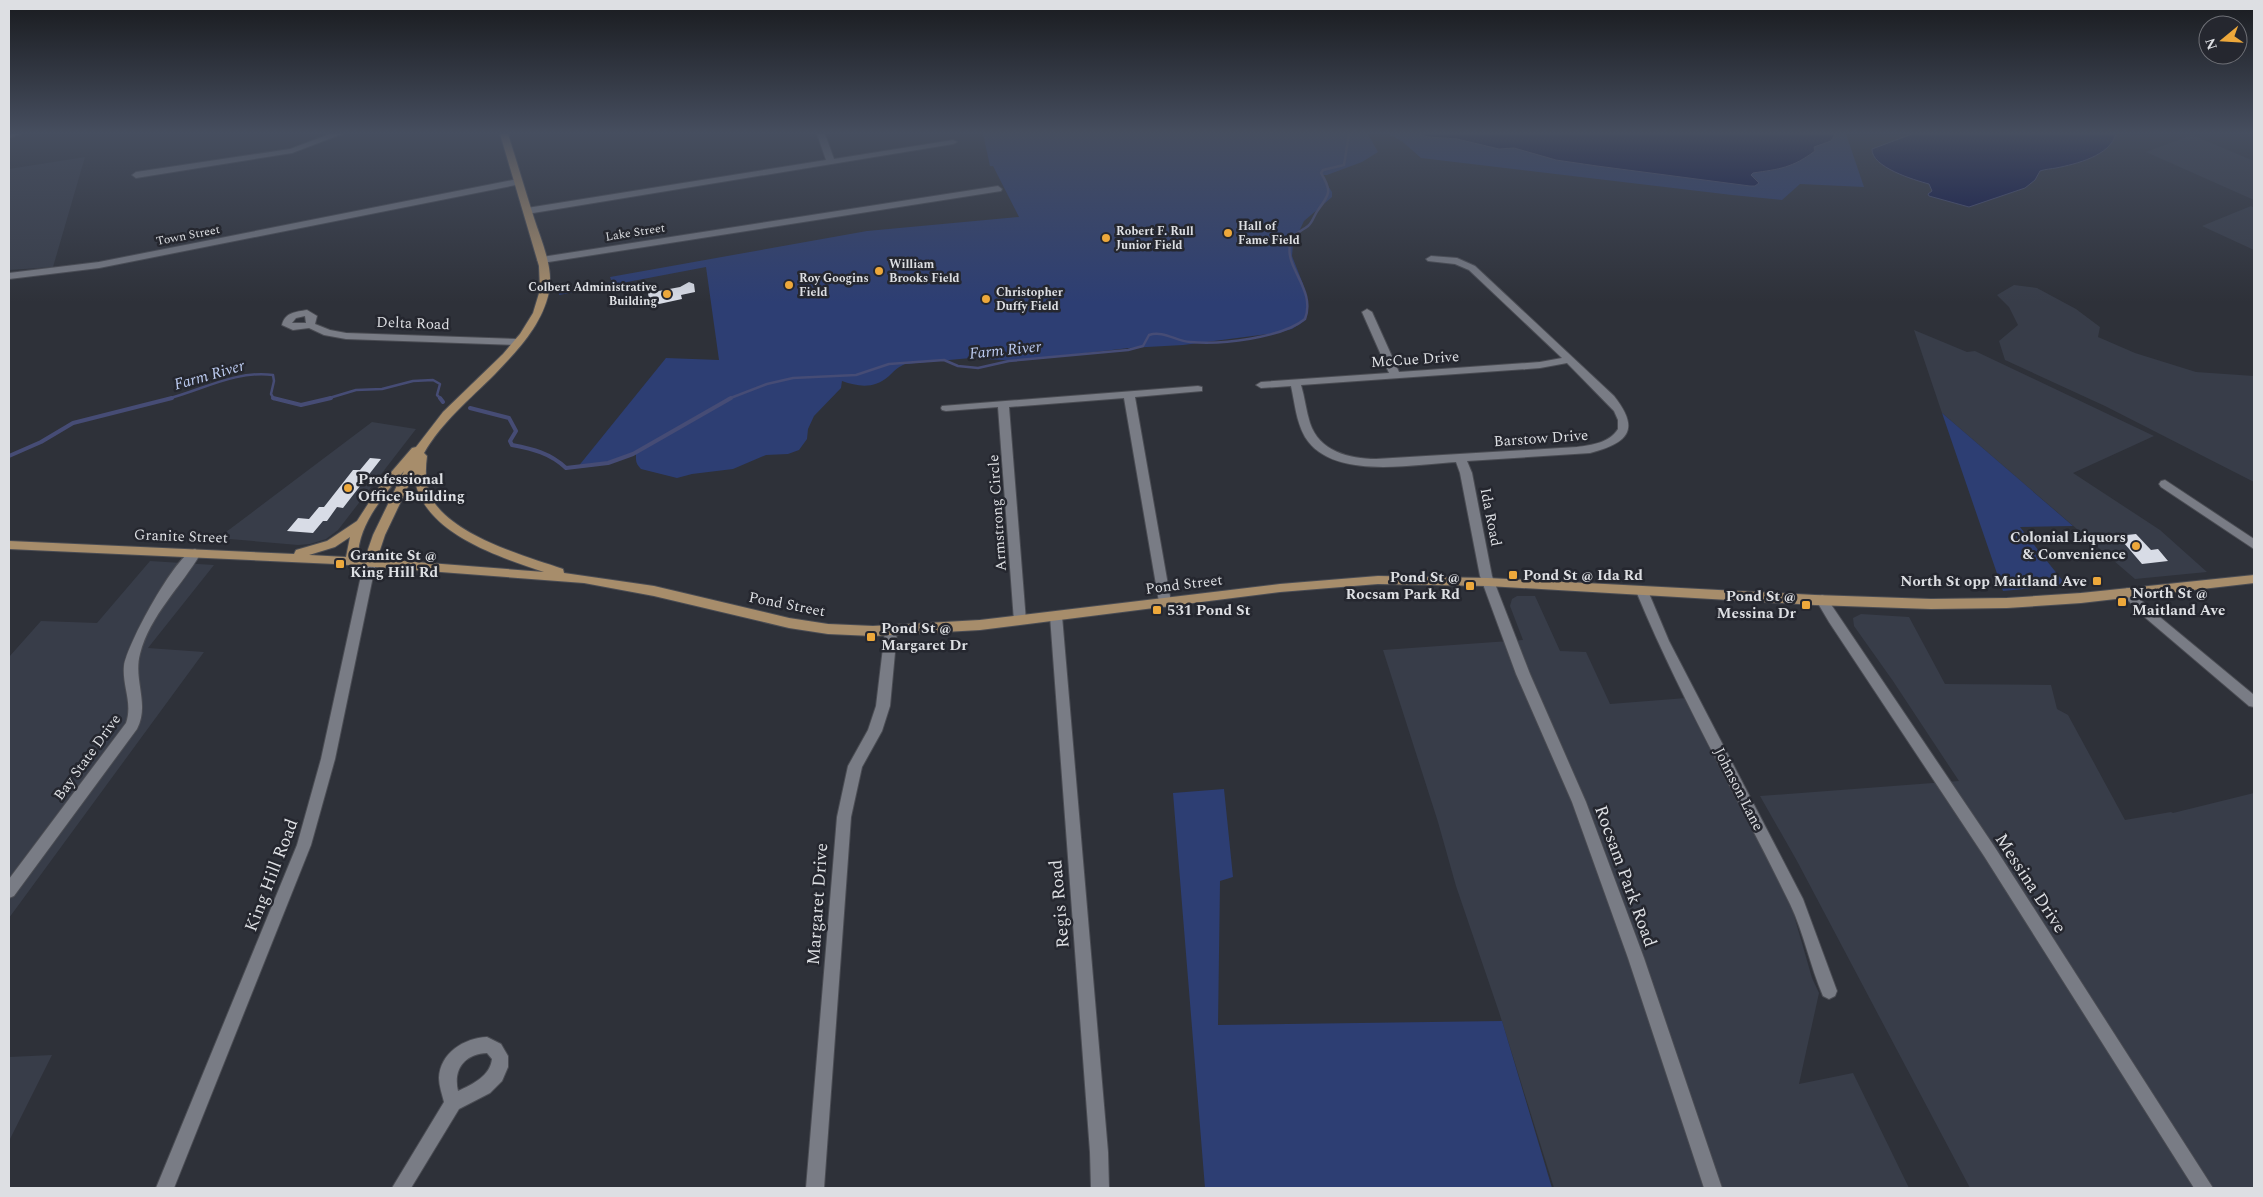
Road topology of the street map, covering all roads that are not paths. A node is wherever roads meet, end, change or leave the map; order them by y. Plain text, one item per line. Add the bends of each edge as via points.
1 (478, 190) edge
2 (520, 190) edge
3 (658, 190) edge
4 (992, 190) edge
5 (527, 211) junction
6 (1431, 259) dead end
7 (542, 260) junction
8 (9, 276) edge
9 (1367, 312) dead end
10 (310, 325) dead end
11 (518, 342) junction
12 (1569, 360) junction
13 (1395, 375) junction
14 (1295, 382) junction
15 (1261, 385) dead end
16 (1198, 389) dead end
17 (1129, 394) junction
18 (1004, 404) junction
19 (946, 408) dead end
20 (423, 444) junction
21 (1461, 459) junction
22 (2165, 484) dead end
23 (366, 516) junction
24 (9, 545) edge
25 (2254, 545) edge
26 (196, 553) junction
27 (269, 556) junction
28 (352, 561) junction
29 (370, 562) junction
30 (584, 579) junction
31 (2254, 579) edge
32 (1488, 582) junction
33 (1642, 591) junction
34 (2127, 593) junction
35 (1822, 600) junction
36 (1165, 602) junction
37 (1056, 616) junction
38 (1020, 621) junction
39 (891, 631) junction
40 (2254, 702) edge
41 (9, 891) edge
42 (1830, 991) dead end
43 (453, 1103) dead end
44 (165, 1188) edge
45 (401, 1188) edge
46 (815, 1188) edge
47 (1100, 1188) edge
48 (1713, 1188) edge
49 (2204, 1188) edge

1 - 8 street, Town Street via 99,265
2 - 5 main road
3 - 5 street
4 - 7 street, Lake Street
5 - 7 main road
6 - 12 street, Barstow Drive via 1457,261 1472,268
7 - 11 main road via 546,276 543,299 534,321
9 - 13 street
10 - 11 street, Delta Road via 346,336
11 - 20 main road via 450,410
12 - 13 street, McCue Drive
12 - 21 street, Barstow Drive via 1620,410 1623,426 1617,439 1600,448 1585,450
13 - 14 street, McCue Drive
14 - 15 street, McCue Drive
14 - 21 street, Barstow Drive via 1308,433 1320,446 1339,458 1367,463
16 - 17 street
17 - 18 street
17 - 36 street
18 - 19 street
18 - 38 street, Armstrong Circle
20 - 23 main road via 395,475
20 - 29 main road
20 - 30 main road via 422,486 428,502 439,515 481,542 529,562
21 - 32 street, Ida Road
22 - 25 street
23 - 27 main road via 349,534 331,544 302,553
23 - 28 main road via 354,540
24 - 26 main road, Granite Street
26 - 27 main road, Granite Street
26 - 41 street, Bay State Drive via 168,588 135,649 130,670 137,705 132,725
27 - 28 main road, Granite Street
28 - 29 main road, Pond Street
29 - 30 main road, Pond Street
29 - 44 street, King Hill Road via 330,752 309,832
30 - 39 main road, Pond Street via 654,591 795,624
31 - 34 main road, Pond Street
32 - 33 main road, Pond Street
32 - 36 main road, Pond Street via 1349,581
32 - 48 street, Rocsam Park Road via 1579,802 1636,958
33 - 35 main road, Pond Street
33 - 42 street, Johnson Lane via 1663,641 1798,904 1818,968
34 - 35 main road, Pond Street via 2007,602
34 - 40 street
35 - 49 street, Messina Drive via 1989,852
36 - 37 main road, Pond Street
37 - 38 main road, Pond Street
37 - 47 street, Regis Road
38 - 39 main road, Pond Street
39 - 46 street, Margaret Drive via 883,706 875,731 853,771 844,817
43 - 45 street

